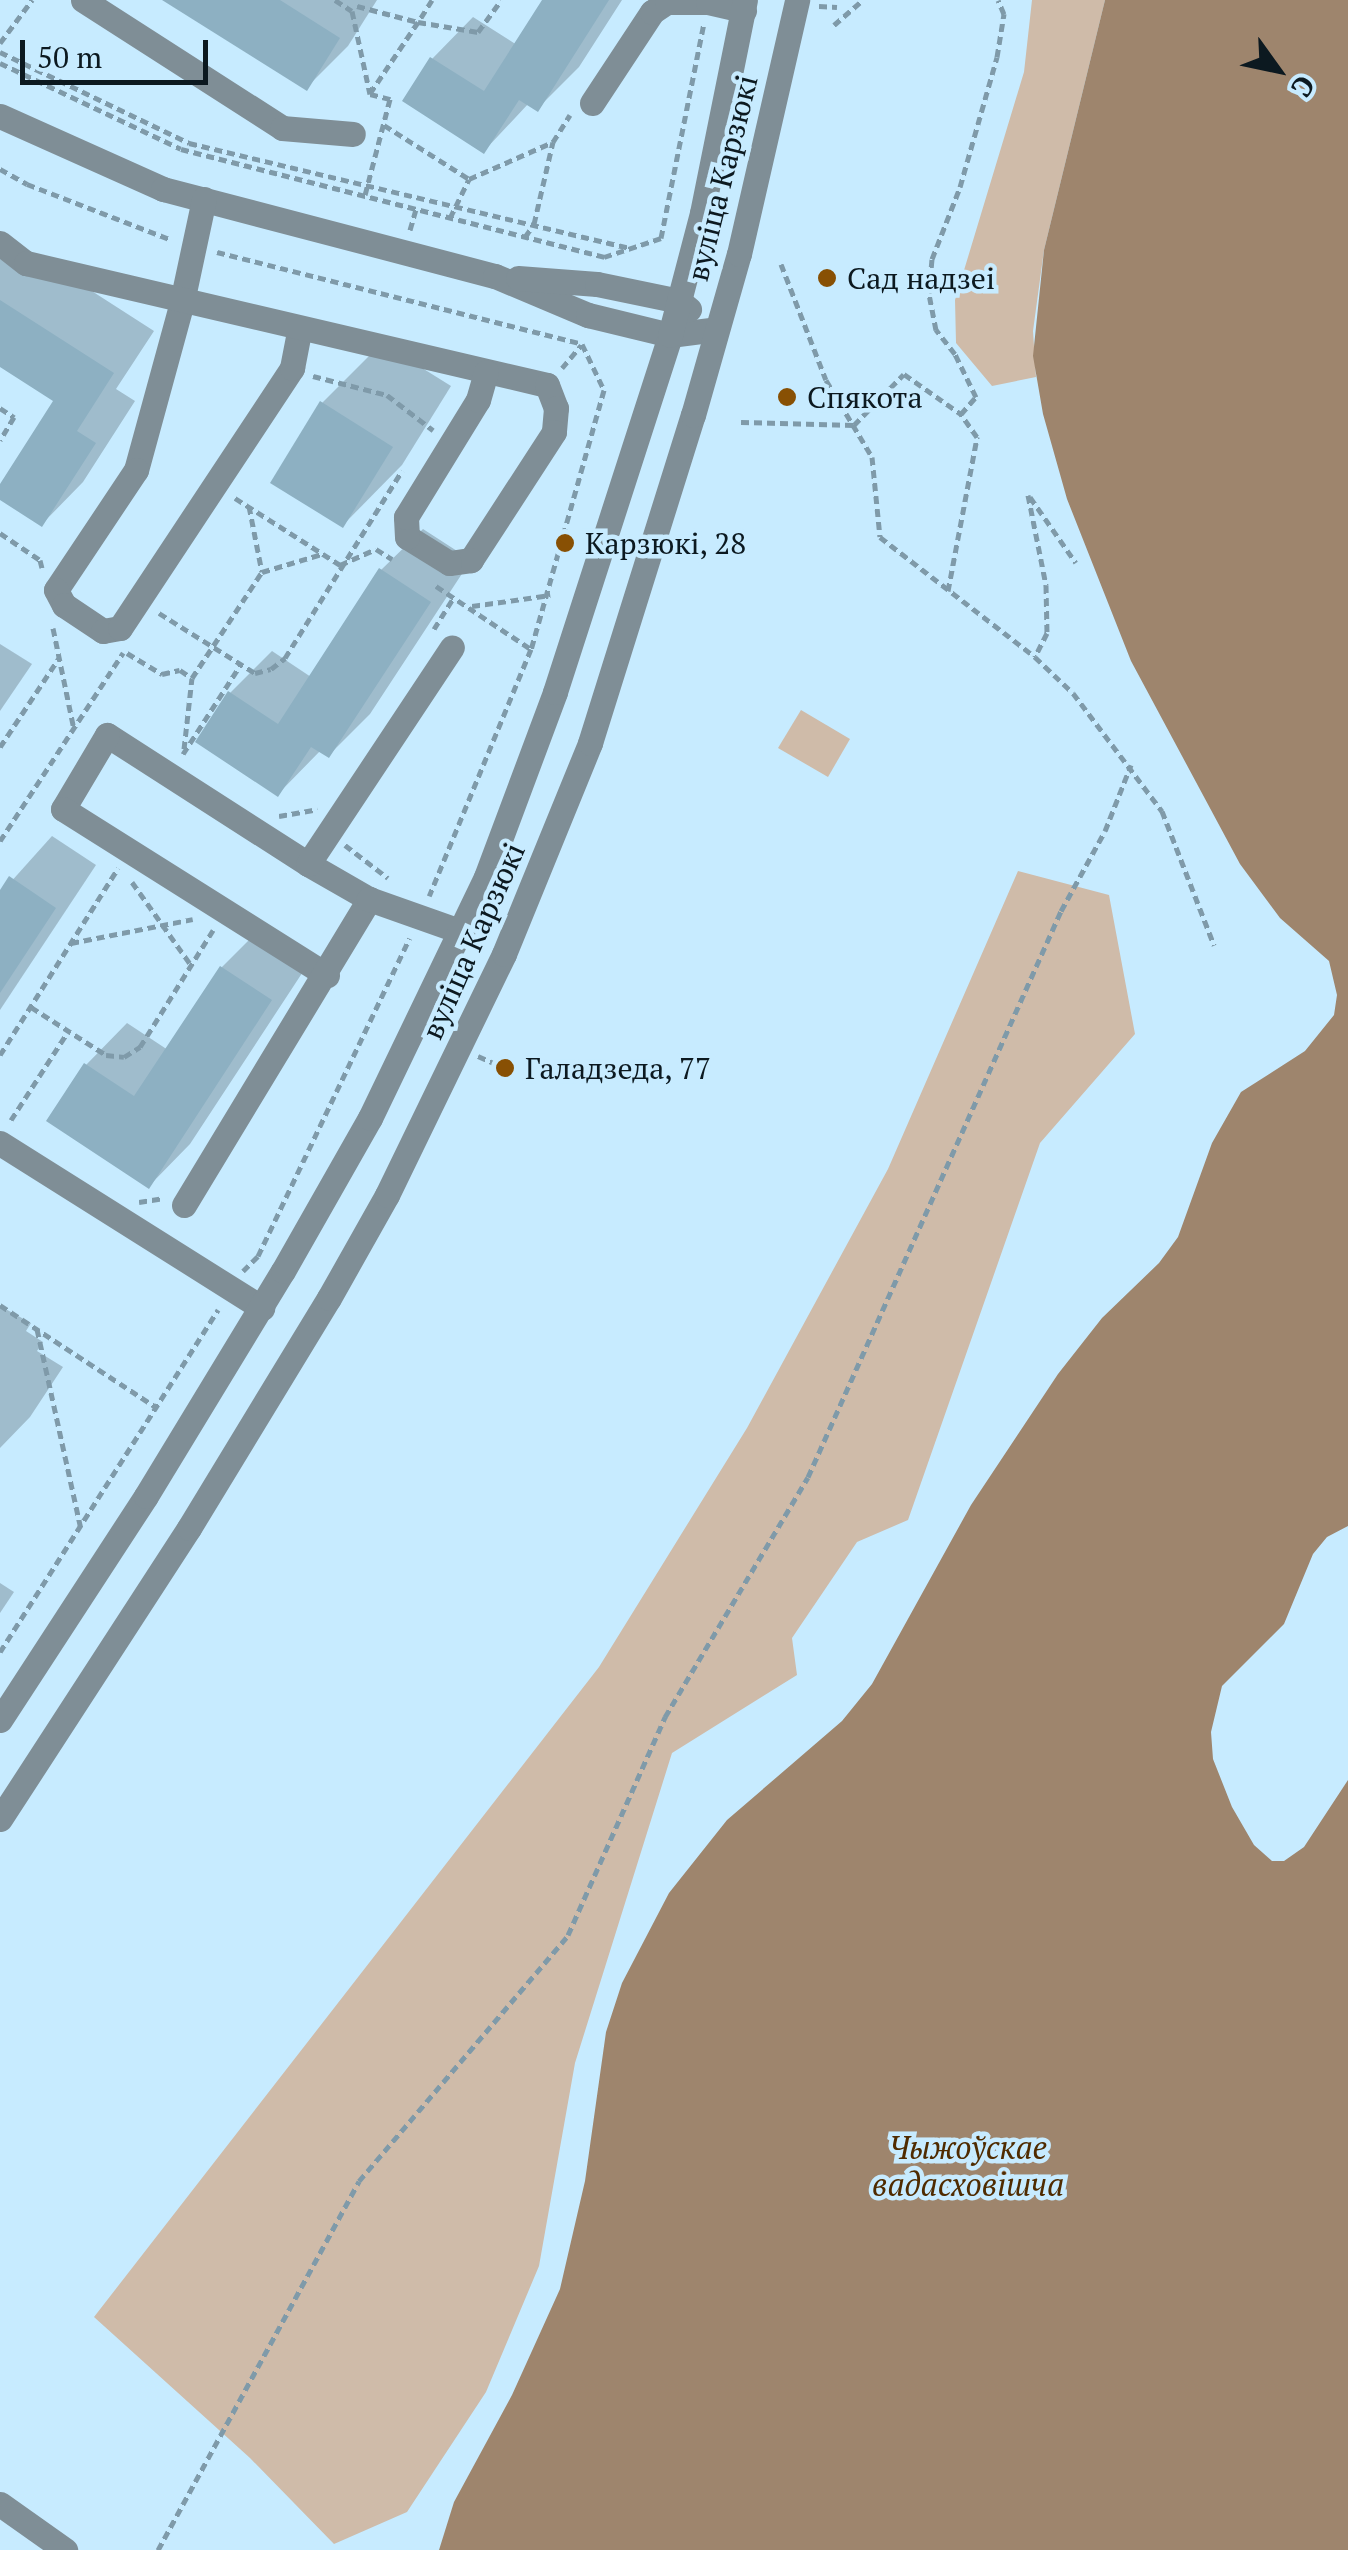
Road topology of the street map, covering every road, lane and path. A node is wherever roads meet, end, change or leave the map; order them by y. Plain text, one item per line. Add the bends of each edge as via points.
1 (32, 0) edge
2 (83, 0) edge
3 (335, 0) edge
4 (432, 0) edge
5 (501, 0) edge
6 (797, 0) edge
7 (863, 0) edge
8 (998, 0) edge
9 (708, 2) edge
10 (744, 5) edge
11 (357, 6) edge
12 (418, 22) junction
13 (834, 25) dead end
14 (0, 42) edge
15 (0, 52) edge
16 (0, 62) edge
17 (370, 94) junction
18 (592, 103) dead end
19 (0, 116) edge
20 (384, 125) junction
21 (353, 134) dead end
22 (0, 168) edge
23 (469, 179) junction
24 (366, 186) junction
25 (364, 195) junction
26 (204, 199) junction
27 (453, 206) junction
28 (450, 218) junction
29 (534, 224) junction
30 (524, 237) junction
31 (0, 243) edge
32 (192, 246) junction
33 (630, 248) junction
34 (781, 264) dead end
35 (495, 276) junction
36 (678, 301) junction
37 (182, 302) junction
38 (717, 329) junction
39 (299, 331) junction
40 (670, 335) junction
41 (486, 372) junction
42 (304, 374) dead end
43 (0, 408) edge
44 (961, 414) junction
45 (742, 422) dead end
46 (854, 425) junction
47 (441, 436) junction
48 (0, 440) edge
49 (420, 443) dead end
50 (410, 458) dead end
51 (228, 493) dead end
52 (249, 506) junction
53 (0, 532) edge
54 (322, 554) junction
55 (1076, 564) dead end
56 (340, 566) junction
57 (407, 568) dead end
58 (262, 572) junction
59 (422, 578) dead end
60 (44, 580) dead end
61 (948, 591) junction
62 (550, 595) junction
63 (470, 606) junction
64 (152, 608) dead end
65 (52, 619) dead end
66 (134, 637) dead end
67 (212, 646) junction
68 (452, 647) dead end
69 (531, 649) junction
70 (124, 651) junction
71 (1035, 657) junction
72 (59, 658) junction
73 (241, 664) junction
74 (192, 678) junction
75 (74, 729) junction
76 (0, 747) edge
77 (183, 753) junction
78 (176, 764) dead end
79 (1130, 765) junction
80 (27, 800) junction
81 (43, 810) dead end
82 (0, 841) edge
83 (308, 864) junction
84 (370, 899) junction
85 (189, 906) dead end
86 (420, 918) junction
87 (217, 924) dead end
88 (163, 925) junction
89 (462, 932) junction
90 (72, 943) junction
91 (1214, 945) dead end
92 (191, 965) junction
93 (327, 974) junction
94 (30, 1007) junction
95 (69, 1030) junction
96 (0, 1055) edge
97 (2, 1136) edge
98 (182, 1200) joint
99 (123, 1205) dead end
100 (0, 1304) edge
101 (262, 1308) junction
102 (37, 1329) junction
103 (156, 1407) dead end
104 (81, 1529) dead end
105 (0, 1720) edge
106 (0, 1819) edge
107 (0, 2504) edge
108 (65, 2550) edge
109 (158, 2550) edge

1 - 14 path
2 - 21 street via 282,128
3 - 11 path
4 - 12 path
5 - 12 path via 478,32
6 - 38 street, вуліца Карзюкі
7 - 13 path
8 - 44 path via 1004,14 996,57 932,259 936,330 976,396
9 - 10 street
9 - 18 street via 667,2 652,12
9 - 33 path via 661,238
10 - 36 street, вуліца Карзюкі
11 - 12 path
11 - 17 path
12 - 17 path
15 - 24 path via 189,143
16 - 25 path via 181,149
17 - 20 path via 390,99
19 - 26 street via 163,188
20 - 23 path
20 - 24 path
22 - 32 path via 148,234
23 - 27 path
23 - 29 path via 553,142
24 - 25 path
24 - 27 path
25 - 28 path
26 - 32 street
26 - 35 street
27 - 28 path
27 - 29 path
28 - 30 path
29 - 30 path
29 - 33 path
30 - 33 path via 604,257
31 - 37 street via 26,264
32 - 37 street
32 - 62 path via 582,344 604,390
34 - 46 path via 826,380
35 - 36 street via 596,284
35 - 40 street via 588,316
36 - 38 street
36 - 40 street, вуліца Карзюкі
37 - 39 street
37 - 39 street via 136,470 56,590 64,605 103,631 120,628 292,368
38 - 40 street
38 - 106 street, вуліца Карзюкі via 590,743 462,1048 329,1298
39 - 41 street
40 - 89 street, вуліца Карзюкі via 555,692
41 - 47 street via 478,400
41 - 47 street via 547,385 556,408 554,432 471,560 449,564 408,537 406,516
42 - 47 path via 387,396
43 - 48 path via 14,418
44 - 46 path via 904,374
44 - 61 path via 978,436
45 - 46 path
46 - 61 path via 872,457 880,537
47 - 49 path
50 - 56 path
51 - 52 path
52 - 54 path
52 - 58 path
53 - 60 path via 40,560
54 - 56 path
54 - 58 path
55 - 71 path via 1028,494 1046,585 1047,634
56 - 57 path via 376,549
56 - 73 path via 285,658 256,673
58 - 67 path
59 - 63 path
61 - 71 path
62 - 63 path
62 - 69 path
63 - 69 path
64 - 67 path
65 - 72 path
66 - 70 path
67 - 73 path
67 - 74 path
68 - 83 street
69 - 86 path
70 - 74 path via 162,674 180,670
70 - 75 path
71 - 79 path
72 - 75 path
72 - 76 path
73 - 77 path
74 - 77 path
75 - 80 path
77 - 78 path
79 - 91 path via 1162,811
79 - 109 path via 808,1477 665,1716 568,1935 360,2181
80 - 81 path
80 - 82 path
83 - 84 street
83 - 93 street via 107,736 63,809
84 - 86 street
84 - 93 street
85 - 88 path via 206,916
86 - 89 street
87 - 92 path
88 - 90 path
88 - 90 path via 122,863
88 - 92 path
89 - 101 street, вуліца Карзюкі via 370,1118
90 - 94 path
92 - 95 path via 140,1047 124,1057 106,1055
93 - 98 street
94 - 95 path
94 - 96 path
95 - 97 path
97 - 101 street
98 - 99 path
100 - 102 path
101 - 105 street, вуліца Карзюкі
102 - 103 path
102 - 104 path
107 - 108 street

